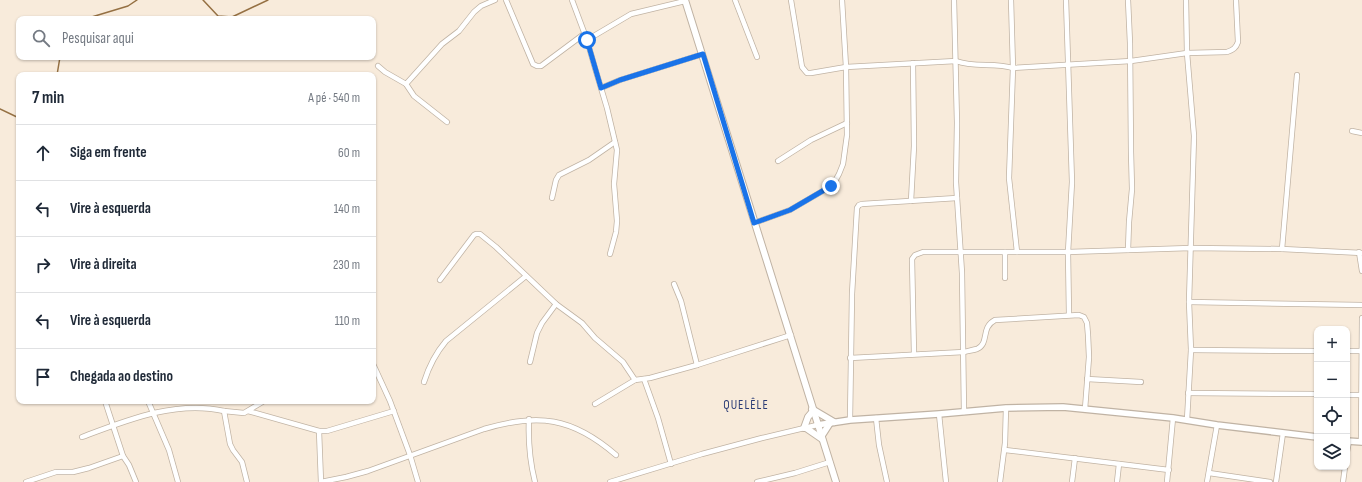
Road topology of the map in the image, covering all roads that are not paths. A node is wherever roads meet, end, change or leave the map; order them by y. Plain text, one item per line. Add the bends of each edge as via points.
1 (495, 0) edge
2 (506, 0) edge
3 (572, 0) edge
4 (685, 0) edge
5 (735, 0) edge
6 (791, 0) edge
7 (842, 0) edge
8 (954, 0) edge
9 (1011, 0) edge
10 (1066, 0) edge
11 (1128, 0) edge
12 (1186, 0) edge
13 (1236, 0) edge
14 (584, 34) junction
15 (587, 40) junction
16 (703, 54) junction
17 (1188, 54) junction
18 (757, 57) dead end
19 (956, 61) junction
20 (1130, 61) junction
21 (913, 63) junction
22 (1068, 65) junction
23 (378, 66) dead end
24 (846, 67) junction
25 (1013, 68) junction
26 (1298, 75) dead end
27 (406, 84) junction
28 (601, 88) junction
29 (447, 122) dead end
30 (847, 123) junction
31 (1352, 131) dead end
32 (1362, 133) edge
33 (615, 142) junction
34 (778, 162) dead end
35 (552, 198) dead end
36 (957, 198) junction
37 (911, 201) junction
38 (754, 223) junction
39 (1191, 248) junction
40 (1282, 249) junction
41 (1128, 250) junction
42 (960, 252) junction
43 (1005, 252) junction
44 (1017, 252) junction
45 (1068, 252) junction
46 (1361, 253) edge
47 (610, 254) dead end
48 (1362, 272) edge
49 (526, 276) junction
50 (1005, 278) dead end
51 (440, 280) dead end
52 (674, 284) dead end
53 (1189, 302) junction
54 (556, 304) junction
55 (1362, 305) edge
56 (1069, 316) junction
57 (1362, 318) edge
58 (791, 335) junction
59 (1191, 350) junction
60 (1314, 351) edge
61 (1350, 351) edge
62 (1362, 351) edge
63 (964, 352) junction
64 (914, 354) junction
65 (850, 358) junction
66 (530, 362) dead end
67 (698, 365) junction
68 (376, 370) edge
69 (644, 379) junction
70 (1087, 379) junction
71 (634, 380) junction
72 (424, 382) dead end
73 (1141, 382) dead end
74 (1188, 393) junction
75 (1314, 394) edge
76 (1350, 395) edge
77 (1361, 395) edge
78 (106, 404) edge
79 (149, 404) edge
80 (259, 404) edge
81 (595, 404) dead end
82 (1006, 408) junction
83 (1085, 409) junction
84 (813, 410) junction
85 (224, 411) junction
86 (248, 411) junction
87 (394, 411) junction
88 (153, 412) junction
89 (964, 412) junction
90 (939, 414) junction
91 (876, 418) junction
92 (1173, 418) junction
93 (529, 420) junction
94 (850, 420) junction
95 (1187, 420) junction
96 (832, 422) junction
97 (112, 425) junction
98 (817, 425) junction
99 (1217, 425) junction
100 (805, 428) junction
101 (319, 431) junction
102 (1284, 433) junction
103 (82, 436) dead end
104 (1314, 437) edge
105 (822, 438) junction
106 (1350, 441) edge
107 (1361, 442) edge
108 (1004, 450) junction
109 (410, 455) junction
110 (616, 455) dead end
111 (123, 456) junction
112 (1075, 458) junction
113 (830, 462) junction
114 (671, 464) junction
115 (1119, 464) junction
116 (1169, 470) junction
117 (1345, 470) edge
118 (1208, 473) junction
119 (26, 482) edge
120 (136, 482) edge
121 (178, 482) edge
122 (247, 482) edge
123 (321, 482) edge
124 (418, 482) edge
125 (535, 482) edge
126 (610, 482) edge
127 (757, 482) edge
128 (836, 482) edge
129 (887, 482) edge
130 (946, 482) edge
131 (1000, 482) edge
132 (1072, 482) edge
133 (1117, 482) edge
134 (1167, 482) edge
135 (1207, 482) edge
136 (1270, 482) edge
137 (1276, 482) edge
138 (1343, 482) edge

1 - 27 street via 474,12 459,31 442,44
2 - 14 street via 533,64 537,66 542,66
3 - 14 street
4 - 15 street via 631,14
4 - 16 main road
5 - 18 street
6 - 24 street via 804,71 811,73
7 - 24 street
8 - 19 street
9 - 25 street
10 - 22 street
11 - 20 street
12 - 17 street
13 - 17 street via 1237,47 1227,52
14 - 15 street
15 - 28 street
16 - 28 street
16 - 38 main road
17 - 20 street
17 - 39 street via 1194,136
19 - 21 street
19 - 25 street via 966,65 1002,65
19 - 36 street
20 - 22 street
20 - 41 street via 1132,189
21 - 24 street
21 - 37 street via 914,146
22 - 25 street
22 - 45 street via 1072,182
23 - 27 street
24 - 30 street
25 - 44 street via 1008,178
26 - 40 street
27 - 29 street via 414,96
28 - 33 street
30 - 34 street via 811,140
30 - 38 street via 847,144 843,164 834,183 790,210
31 - 32 street
33 - 35 street via 589,160 560,175 556,180
33 - 47 street via 617,158 614,184 617,222
36 - 37 street
36 - 42 street
37 - 65 street via 862,204 857,208
38 - 58 main road
39 - 40 street
39 - 41 street
39 - 53 street
40 - 46 street
41 - 45 street
42 - 43 street
42 - 63 street
42 - 64 street via 924,252 912,259
43 - 44 street
43 - 50 street
44 - 45 street
45 - 56 street
46 - 48 street
49 - 51 street via 478,233
49 - 54 street
49 - 72 street via 446,341 430,363
52 - 67 street
53 - 55 street
53 - 59 street
54 - 66 street via 537,333
54 - 71 street via 582,323 595,338 618,356
56 - 63 street via 995,320 986,328 982,345
56 - 70 street via 1079,315 1084,317 1087,323
57 - 62 street
58 - 67 street
58 - 84 main road
59 - 60 street
59 - 74 street
61 - 62 street
62 - 77 street
63 - 64 street
63 - 89 street
64 - 65 street
65 - 94 street
67 - 69 street
68 - 87 street
69 - 71 street
69 - 114 street
70 - 73 street
70 - 83 street
71 - 81 street
74 - 75 street
74 - 95 street
76 - 77 street
77 - 107 street
78 - 97 street
79 - 88 street
80 - 86 street
82 - 83 street
82 - 89 street
82 - 108 street
83 - 92 street
84 - 96 main road
84 - 98 main road
84 - 100 main road via 806,420
85 - 86 street
85 - 88 street via 205,408
85 - 122 street via 230,444 242,462
86 - 101 street
87 - 101 street via 335,430
87 - 109 street
88 - 97 street
88 - 121 street via 169,450
89 - 90 street
90 - 91 street
90 - 130 street
91 - 94 street
91 - 129 street
92 - 95 street
92 - 116 street
93 - 109 street via 495,426
93 - 110 street via 562,423 590,435
93 - 125 street via 529,446
94 - 96 street
95 - 99 street
96 - 98 street
96 - 105 main road
97 - 103 street
97 - 111 street
98 - 100 street
98 - 105 main road
99 - 102 street
99 - 118 street
100 - 105 main road
100 - 114 street
101 - 123 street
102 - 104 street
102 - 137 street
105 - 113 main road
106 - 107 street
108 - 112 street
108 - 131 street
109 - 123 street via 368,471
109 - 124 street
111 - 119 street via 89,468 73,472 56,472
111 - 120 street
112 - 115 street
112 - 132 street
113 - 127 street
113 - 128 main road
114 - 126 street
115 - 116 street
115 - 133 street
116 - 134 street
117 - 138 street
118 - 135 street
118 - 136 street

